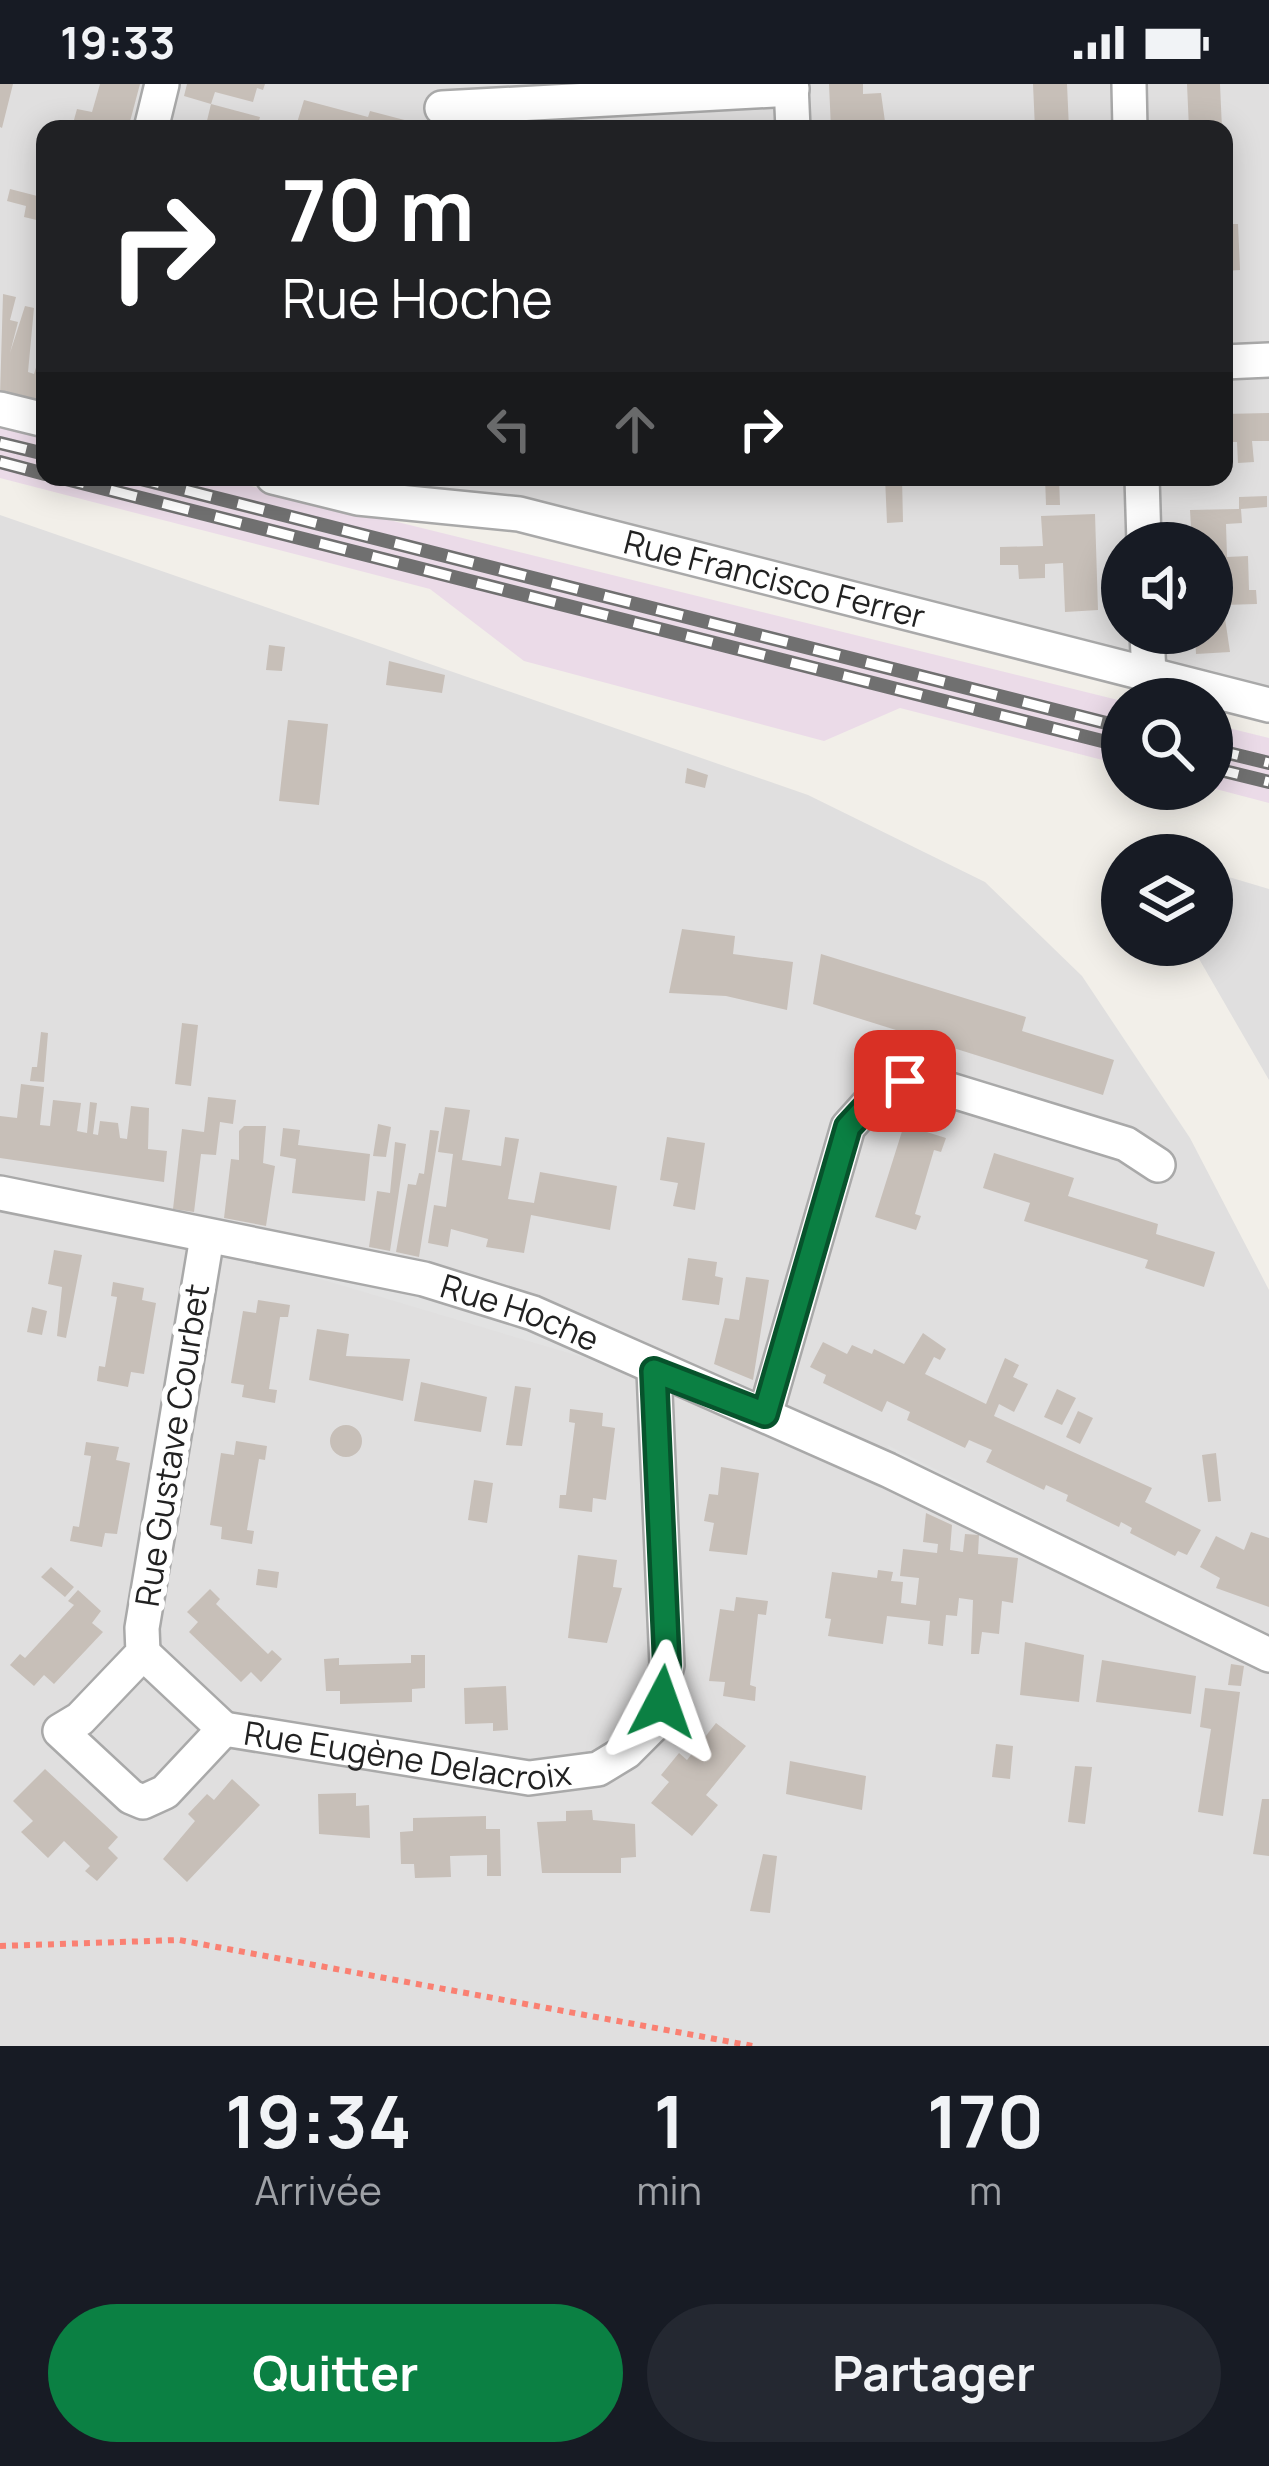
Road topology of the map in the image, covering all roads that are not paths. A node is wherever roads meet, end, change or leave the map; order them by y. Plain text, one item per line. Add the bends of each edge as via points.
1 (162, 84) edge
2 (1129, 84) edge
3 (792, 86) edge
4 (442, 108) dead end
5 (153, 120) edge
6 (794, 120) edge
7 (1130, 120) edge
8 (1269, 360) edge
9 (1233, 362) edge
10 (0, 409) edge
11 (36, 418) edge
12 (309, 486) edge
13 (1142, 486) edge
14 (442, 492) edge
15 (1143, 522) edge
16 (1148, 654) edge
17 (1149, 675) junction
18 (1269, 705) edge
19 (1158, 1165) dead end
20 (0, 1192) edge
21 (207, 1238) junction
22 (654, 1371) junction
23 (765, 1414) junction
24 (143, 1652) junction
25 (1269, 1655) edge
26 (224, 1729) junction
27 (60, 1731) joint

1 - 5 street
2 - 7 street
3 - 4 street
3 - 6 street
8 - 9 street
10 - 11 street
12 - 14 street, Rue Francisco Ferrer via 358,498
13 - 15 street
14 - 17 street, Rue Francisco Ferrer
16 - 17 street
17 - 18 street, Rue Francisco Ferrer
19 - 23 street via 1126,1144 924,1082 884,1088 848,1127
20 - 21 street, Rue Hoche
21 - 22 street, Rue Hoche via 424,1279 532,1313
21 - 24 street, Rue Gustave Courbet
22 - 23 street, Rue Hoche
22 - 26 street, Rue Eugène Delacroix via 667,1665 652,1726 626,1752 598,1768 529,1778
23 - 25 street, Rue Hoche
24 - 26 street, Rue Gustave Courbet
24 - 27 street, Rue Gustave Courbet
26 - 27 street, Rue Eugène Delacroix via 165,1792 143,1802

